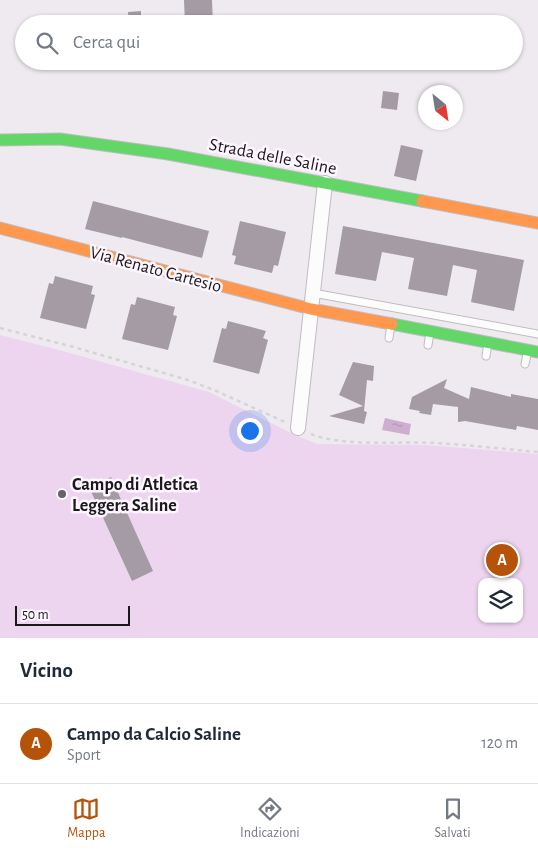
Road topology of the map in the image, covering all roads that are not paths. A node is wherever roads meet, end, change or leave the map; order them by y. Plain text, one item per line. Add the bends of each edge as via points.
1 (0, 140) edge
2 (324, 183) junction
3 (538, 223) edge
4 (0, 228) edge
5 (313, 292) junction
6 (391, 307) junction
7 (311, 309) junction
8 (390, 324) junction
9 (430, 332) junction
10 (528, 332) junction
11 (538, 334) edge
12 (389, 338) dead end
13 (488, 342) junction
14 (428, 346) dead end
15 (530, 350) edge
16 (486, 356) dead end
17 (525, 364) dead end
18 (298, 428) road end

1 - 2 street, Strada delle Saline via 60,139 129,148
2 - 3 street, Strada delle Saline
2 - 5 street
4 - 7 street, Via Renato Cartesio
5 - 6 lane
5 - 7 street
6 - 8 lane
6 - 10 lane
7 - 8 street, Via Renato Cartesio
7 - 18 street
8 - 9 street, Via Renato Cartesio
8 - 12 lane
9 - 13 street, Via Renato Cartesio
9 - 14 lane
10 - 11 lane
10 - 15 lane
13 - 15 street, Via Renato Cartesio
13 - 16 lane
15 - 17 lane

